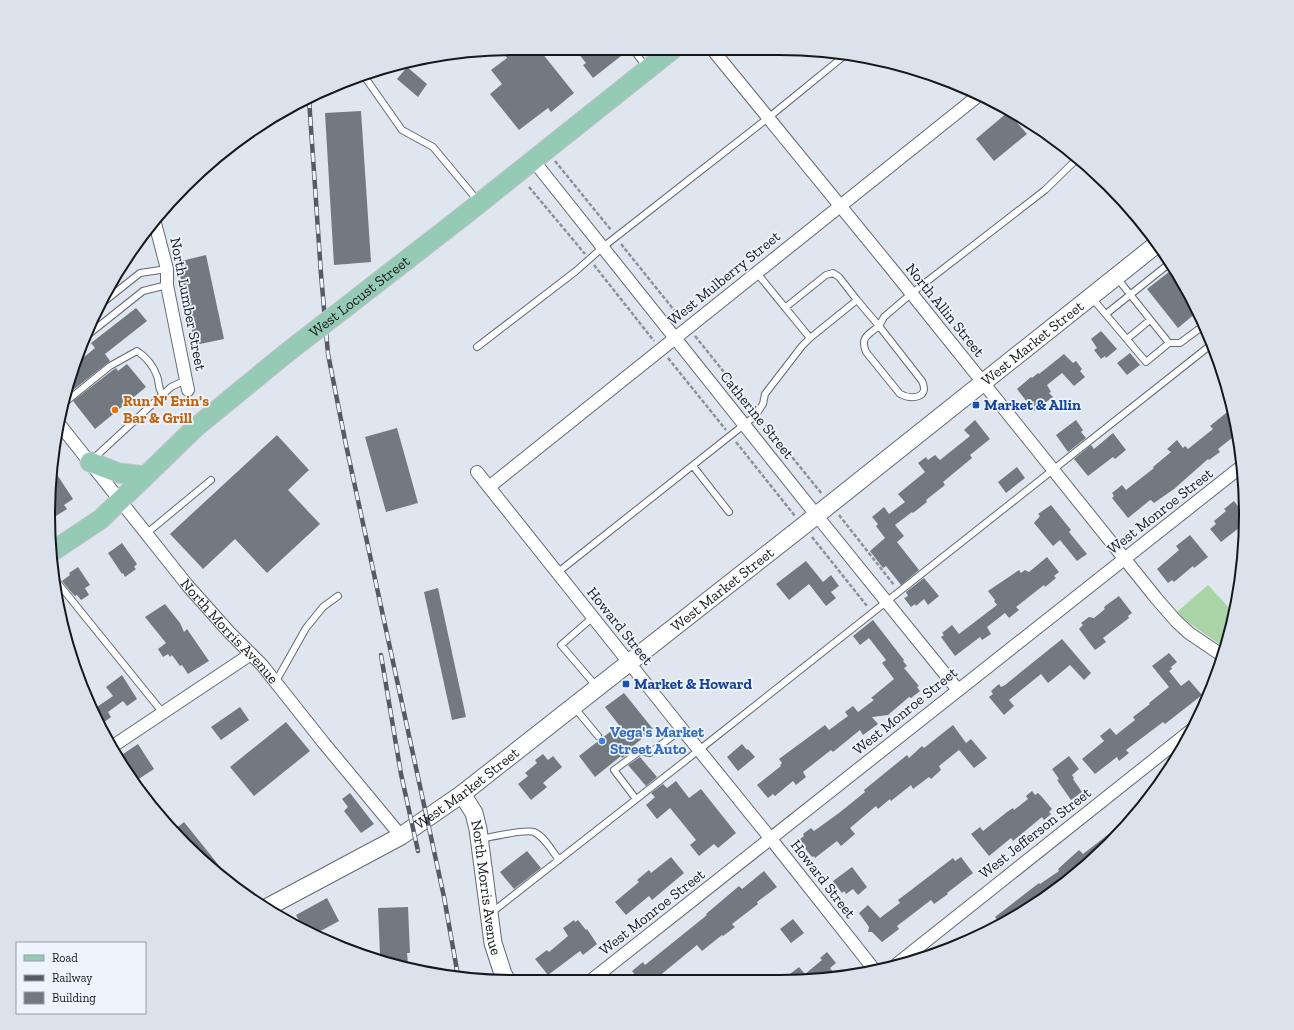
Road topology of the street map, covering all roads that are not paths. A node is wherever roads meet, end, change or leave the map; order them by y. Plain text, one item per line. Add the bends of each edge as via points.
1 (637, 55) edge
2 (664, 55) edge
3 (717, 55) edge
4 (840, 59) edge
5 (647, 69) junction
6 (366, 79) edge
7 (975, 99) edge
8 (768, 118) junction
9 (539, 155) junction
10 (1074, 162) edge
11 (479, 202) junction
12 (840, 206) junction
13 (157, 227) edge
14 (603, 247) junction
15 (1152, 247) edge
16 (1166, 267) edge
17 (167, 269) junction
18 (756, 272) junction
19 (1116, 277) junction
20 (167, 284) junction
21 (912, 294) junction
22 (1130, 295) junction
23 (111, 296) edge
24 (1091, 296) junction
25 (857, 300) junction
26 (786, 307) junction
27 (1106, 314) junction
28 (1150, 320) junction
29 (96, 326) edge
30 (879, 326) junction
31 (1199, 329) edge
32 (675, 338) junction
33 (810, 338) junction
34 (1127, 339) junction
35 (1169, 343) junction
36 (477, 347) dead end
37 (1207, 348) edge
38 (983, 383) junction
39 (187, 385) joint
40 (163, 395) junction
41 (71, 398) edge
42 (744, 425) junction
43 (63, 429) edge
44 (90, 462) junction
45 (693, 466) junction
46 (1054, 469) junction
47 (1237, 470) edge
48 (477, 472) dead end
49 (146, 476) junction
50 (211, 480) dead end
51 (489, 487) junction
52 (120, 500) junction
53 (729, 512) dead end
54 (810, 521) junction
55 (146, 533) junction
56 (56, 549) edge
57 (1125, 560) junction
58 (557, 573) junction
59 (61, 587) edge
60 (338, 596) dead end
61 (887, 602) junction
62 (593, 617) junction
63 (1218, 653) edge
64 (251, 654) junction
65 (630, 663) junction
66 (275, 683) junction
67 (598, 688) junction
68 (958, 690) junction
69 (574, 707) junction
70 (164, 712) junction
71 (682, 729) junction
72 (598, 736) dead end
73 (1180, 739) edge
74 (116, 744) edge
75 (699, 750) junction
76 (462, 794) junction
77 (636, 799) junction
78 (401, 836) junction
79 (771, 839) junction
80 (479, 840) junction
81 (559, 860) junction
82 (272, 905) edge
83 (489, 914) junction
84 (906, 957) edge
85 (871, 966) edge
86 (504, 975) edge
87 (598, 975) edge

1 - 5 lane
2 - 5 main road, West Locust Street
3 - 8 street, North Allin Street
4 - 8 lane
5 - 9 main road, West Locust Street
6 - 11 lane via 402,130 433,147
7 - 12 street, West Mulberry Street
8 - 12 street, North Allin Street
8 - 14 lane
9 - 11 main road, West Locust Street
9 - 14 street, Catherine Street
10 - 21 lane via 1045,190
11 - 49 main road, West Locust Street, bridge via 195,428
12 - 18 street, West Mulberry Street
12 - 21 street, North Allin Street
13 - 17 street, North Lumber Street
14 - 32 street, Catherine Street
14 - 36 lane via 576,271
15 - 19 street, West Market Street
16 - 22 lane
17 - 20 street, North Lumber Street
17 - 23 lane via 140,273
18 - 26 lane
18 - 32 street, West Mulberry Street
19 - 22 lane
19 - 24 street, West Market Street
20 - 29 lane via 143,291
20 - 39 street, North Lumber Street
21 - 30 lane via 884,317
21 - 38 street, North Allin Street
22 - 27 lane
22 - 28 lane
24 - 27 lane
24 - 38 street, West Market Street
25 - 26 lane via 833,273 826,275
25 - 30 lane
25 - 33 lane
26 - 33 lane
27 - 34 lane
28 - 34 lane
28 - 35 lane
30 - 30 lane via 922,381 924,392 915,398 907,398 900,394 866,352 863,344 865,337
31 - 35 lane via 1180,343
32 - 42 street, Catherine Street
32 - 51 street, West Mulberry Street
33 - 42 lane via 765,394 757,414
34 - 35 lane via 1146,362
37 - 46 lane
38 - 46 street, North Allin Street
38 - 54 street, West Market Street
39 - 40 lane via 171,387
40 - 41 lane via 159,389 158,377 147,357 137,351 110,366
40 - 44 lane
42 - 45 lane
42 - 54 street, Catherine Street
43 - 44 street, North Morris Avenue
44 - 49 main road via 119,473
44 - 52 street, North Morris Avenue
45 - 53 lane
45 - 58 lane
46 - 57 street, North Allin Street
46 - 61 lane
47 - 57 street, West Monroe Street
48 - 51 street, Howard Street
49 - 52 main road, West Locust Street
50 - 55 lane
51 - 58 street, Howard Street
52 - 55 street, North Morris Avenue
52 - 56 main road, West Locust Street via 101,518
54 - 61 street, Catherine Street
54 - 65 street, West Market Street
55 - 64 street, North Morris Avenue via 188,586
57 - 63 street, North Allin Street via 1176,621
57 - 68 street, West Monroe Street
58 - 62 street, Howard Street
59 - 70 lane
60 - 66 lane via 323,607 306,628
61 - 68 street, Catherine Street
61 - 75 lane
62 - 65 street, Howard Street
62 - 67 lane via 561,644
64 - 66 street, North Morris Avenue
64 - 70 street
65 - 67 street, West Market Street
65 - 71 street, Howard Street
66 - 78 street, North Morris Avenue
67 - 69 street, West Market Street
68 - 79 street, West Monroe Street
69 - 72 lane
69 - 76 street, West Market Street
70 - 74 street
71 - 75 street, Howard Street
71 - 77 lane via 650,753 640,751 614,770
73 - 84 street, West Jefferson Street
75 - 77 lane
75 - 79 street, Howard Street
76 - 78 street, West Market Street
76 - 80 street, North Morris Avenue via 474,813
77 - 81 lane
78 - 82 street, West Market Street
79 - 85 street, Howard Street
79 - 87 street, West Monroe Street
80 - 81 lane via 532,831 542,838
80 - 83 street, North Morris Avenue
81 - 83 lane
83 - 86 street, North Morris Avenue via 493,943

